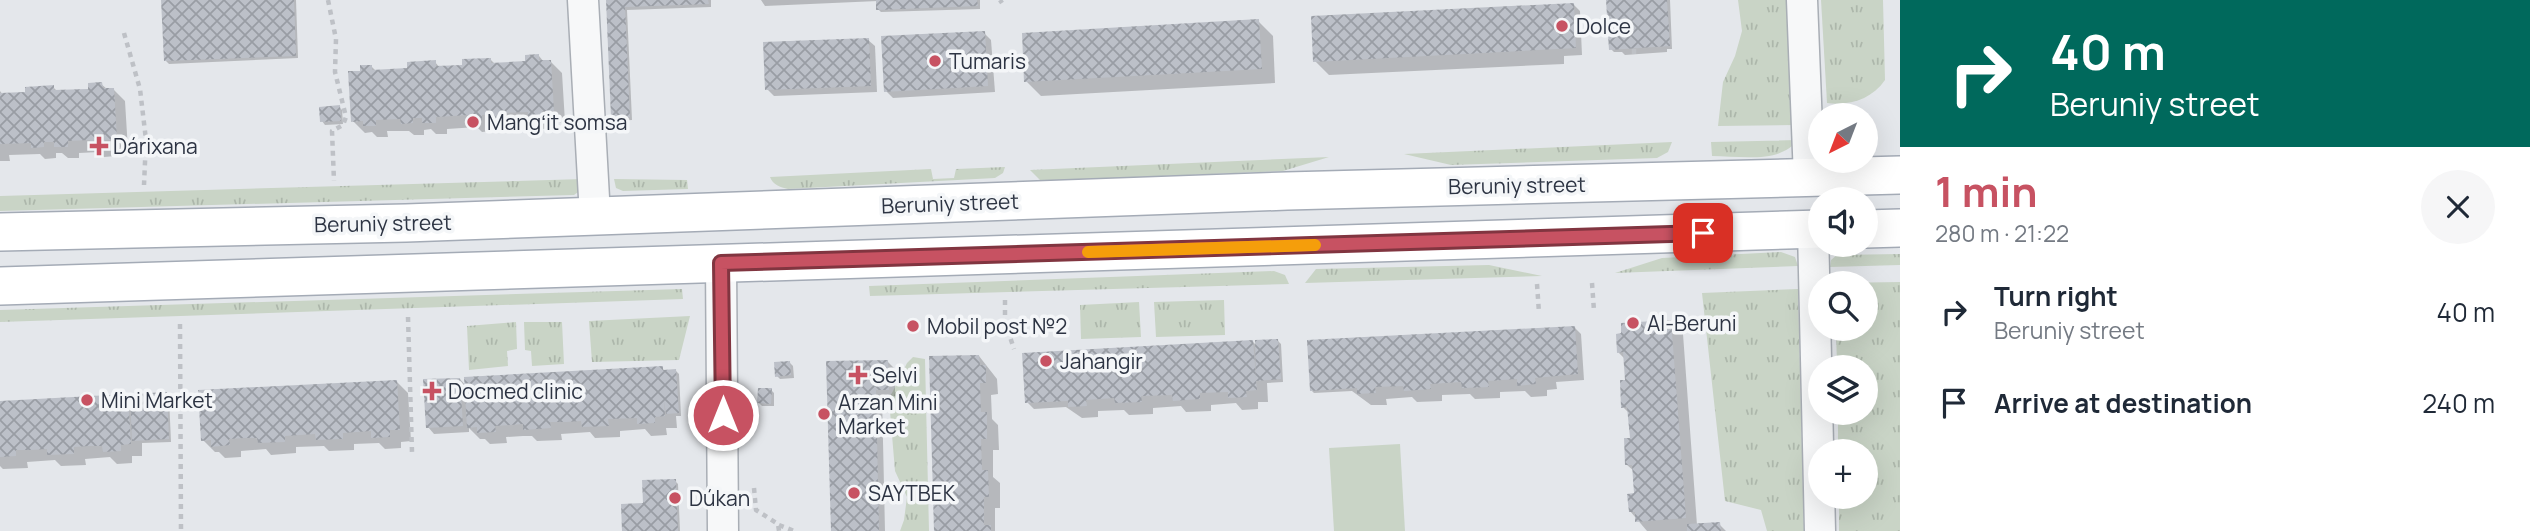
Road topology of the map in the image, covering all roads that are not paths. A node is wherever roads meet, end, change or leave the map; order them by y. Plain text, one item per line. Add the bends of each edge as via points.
1 (583, 0) edge
2 (1802, 0) edge
3 (1900, 175) edge
4 (1809, 177) junction
5 (595, 216) junction
6 (406, 223) junction
7 (1900, 228) edge
8 (1808, 229) edge
9 (1878, 229) edge
10 (0, 232) edge
11 (1817, 257) edge
12 (721, 263) junction
13 (406, 272) junction
14 (0, 286) edge
15 (723, 531) edge
16 (1820, 531) edge

1 - 5 street
2 - 4 street
3 - 4 main road, Beruniy street
4 - 5 main road, Beruniy street
5 - 6 main road, Beruniy street
6 - 10 main road, Beruniy street
6 - 13 main road
7 - 9 main road
8 - 12 main road
11 - 16 street
12 - 13 main road
12 - 15 street
13 - 14 main road

